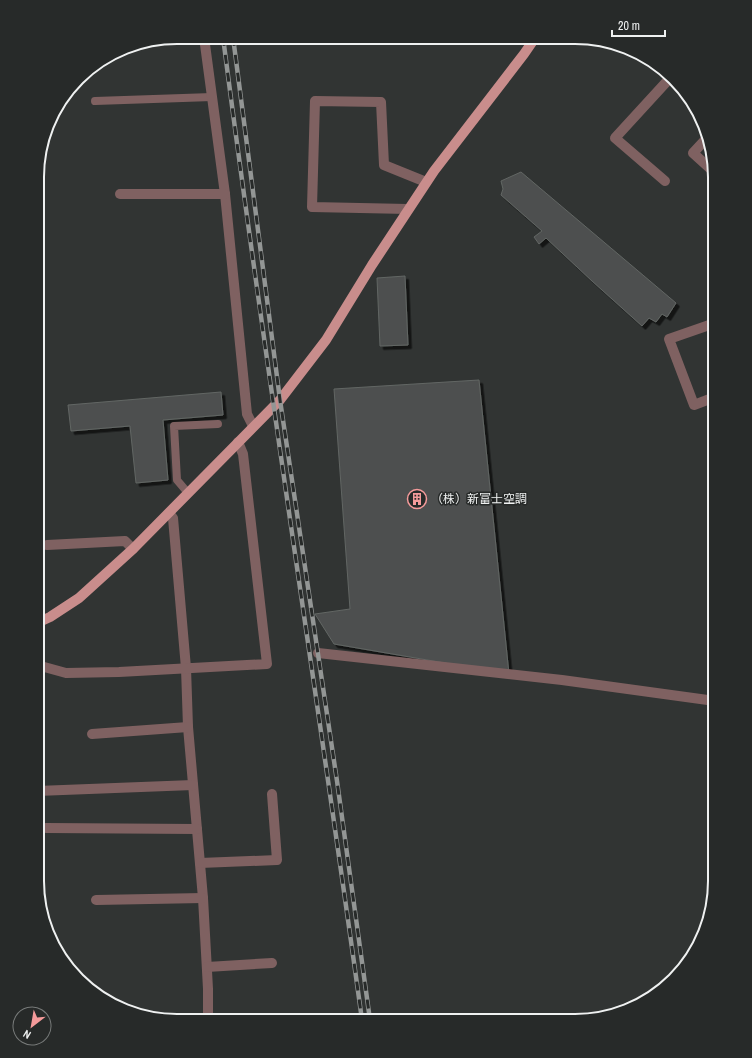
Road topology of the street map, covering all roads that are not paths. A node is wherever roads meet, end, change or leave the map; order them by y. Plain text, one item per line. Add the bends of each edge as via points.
1 (205, 44) edge
2 (530, 44) edge
3 (667, 81) edge
4 (212, 97) junction
5 (95, 101) dead end
6 (703, 142) edge
7 (707, 166) edge
8 (665, 181) dead end
9 (426, 182) junction
10 (120, 194) dead end
11 (225, 194) junction
12 (408, 209) junction
13 (708, 325) edge
14 (708, 401) edge
15 (218, 424) dead end
16 (253, 426) junction
17 (238, 442) junction
18 (188, 493) junction
19 (169, 512) junction
20 (47, 546) dead end
21 (133, 549) junction
22 (44, 620) edge
23 (318, 653) dead end
24 (44, 667) edge
25 (186, 668) junction
26 (708, 701) edge
27 (188, 727) junction
28 (92, 734) dead end
29 (193, 785) junction
30 (44, 791) edge
31 (272, 794) dead end
32 (46, 828) dead end
33 (197, 830) junction
34 (200, 863) junction
35 (203, 898) junction
36 (96, 900) dead end
37 (272, 963) dead end
38 (207, 967) junction
39 (208, 1014) edge

1 - 4 street
2 - 9 main road
3 - 8 street via 615,138
4 - 5 lane
4 - 11 street
6 - 7 street via 693,153
9 - 12 main road
9 - 12 street via 384,165 381,102 315,101 312,208
10 - 11 street
11 - 16 street via 247,414
12 - 16 main road via 326,340 280,400
13 - 14 street via 669,339 694,406
15 - 18 lane via 174,426 177,480
16 - 17 main road
17 - 18 main road
17 - 25 street via 243,454 267,664
18 - 19 main road
19 - 21 main road
19 - 25 street via 173,518
20 - 21 street via 125,541
21 - 22 main road via 79,598
23 - 26 street via 562,680
24 - 25 street via 66,673
25 - 27 street
27 - 28 street
27 - 29 street
29 - 30 street
29 - 33 street
31 - 34 street via 277,860
32 - 33 street
33 - 34 street
34 - 35 street
35 - 36 street
35 - 38 street
37 - 38 street
38 - 39 street

